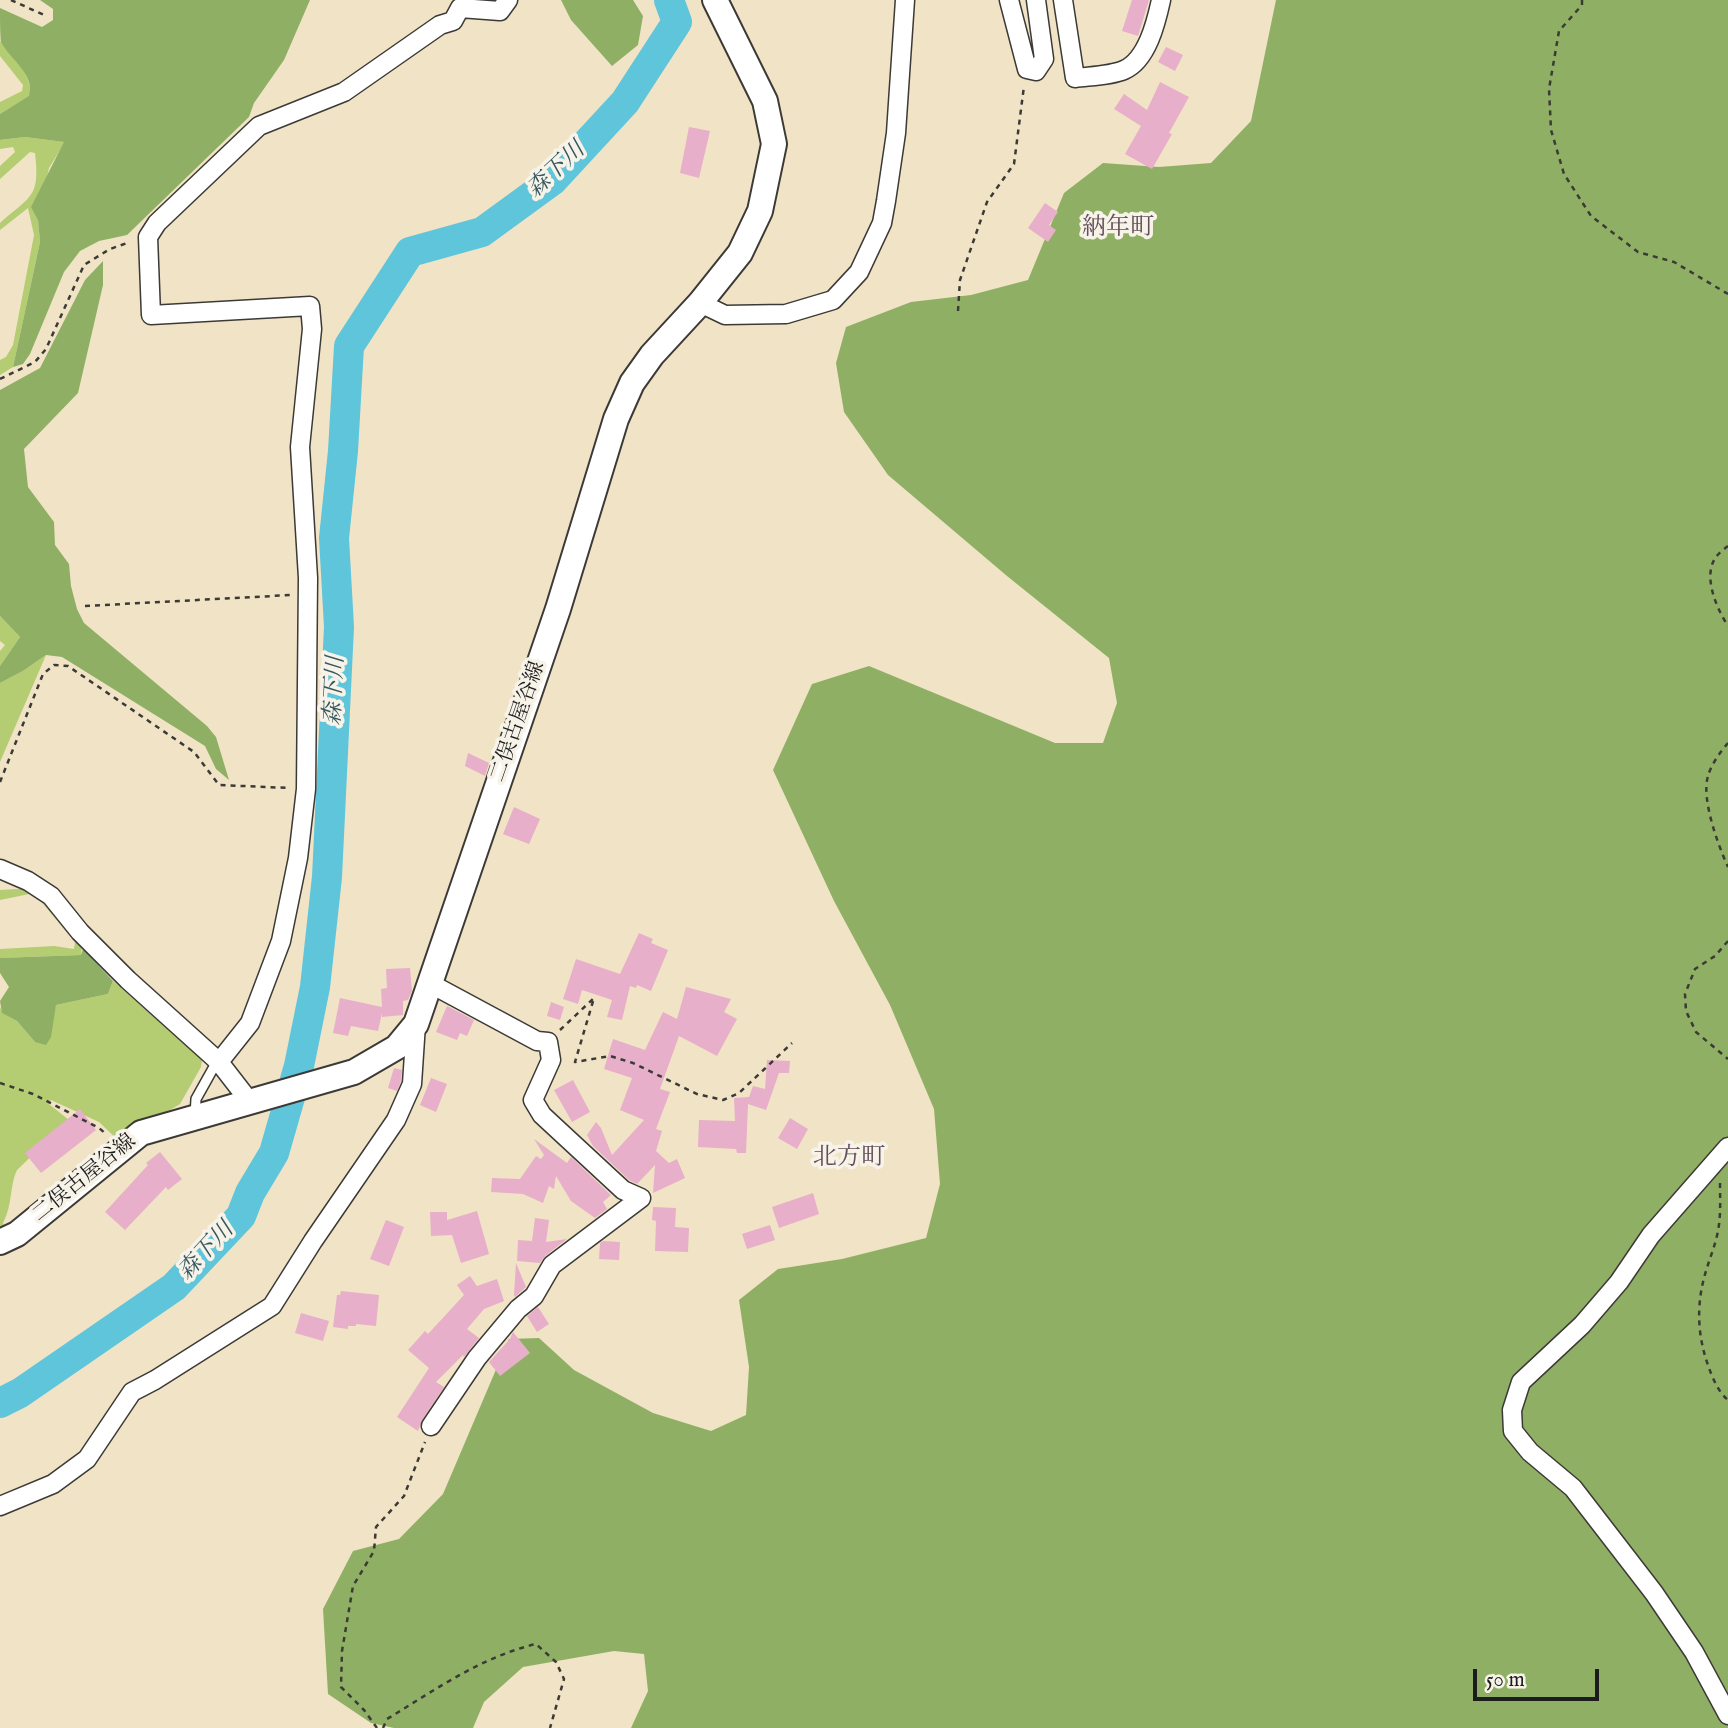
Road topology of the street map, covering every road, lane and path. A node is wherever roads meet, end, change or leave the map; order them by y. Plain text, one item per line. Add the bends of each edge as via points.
1 (11, 0) edge
2 (508, 0) edge
3 (715, 0) edge
4 (905, 0) edge
5 (1009, 0) edge
6 (1036, 0) edge
7 (1063, 0) edge
8 (1161, 0) edge
9 (1582, 0) edge
10 (44, 15) dead end
11 (1027, 69) junction
12 (148, 237) junction
13 (1728, 294) edge
14 (700, 303) junction
15 (958, 311) dead end
16 (0, 379) edge
17 (1728, 546) edge
18 (308, 594) junction
19 (85, 606) dead end
20 (1728, 626) edge
21 (1728, 743) edge
22 (0, 782) edge
23 (306, 789) junction
24 (1728, 867) edge
25 (0, 869) edge
26 (1728, 941) edge
27 (431, 984) junction
28 (416, 1024) junction
29 (548, 1042) junction
30 (792, 1043) dead end
31 (1728, 1059) edge
32 (219, 1062) junction
33 (0, 1083) edge
34 (250, 1102) junction
35 (195, 1118) junction
36 (121, 1150) junction
37 (1724, 1151) edge
38 (0, 1242) edge
39 (1728, 1400) edge
40 (431, 1426) joint
41 (0, 1506) edge
42 (1728, 1715) edge
43 (377, 1728) edge
44 (383, 1728) edge
45 (550, 1728) edge

1 - 10 path
2 - 12 street via 500,11 460,8 453,21 440,24 344,92 259,126 157,223
3 - 14 main road, 二俣古屋谷線 via 765,101 774,144 760,211 740,253
4 - 14 street via 896,133 886,201 882,223 859,272 833,300 786,314 725,314
5 - 11 street
6 - 11 street via 1044,59 1036,71
7 - 8 street via 1075,78 1122,71 1133,64 1154,31
9 - 13 path via 1559,31 1549,89 1551,130 1564,174 1591,216 1638,252 1681,266
11 - 15 path via 1014,164 987,202 960,280
12 - 16 path via 84,265 46,349 35,362
12 - 18 street via 151,315 310,306 312,329 300,447
14 - 27 main road, 二俣古屋谷線 via 652,355 632,383 616,419 558,609
17 - 20 path via 1714,558 1710,577
18 - 19 path
18 - 23 street
21 - 24 path via 1708,775 1706,790
22 - 23 path via 43,674 54,665 68,666 194,752 219,785
23 - 32 street via 281,941 250,1023
25 - 32 street via 51,896 128,980
26 - 31 path via 1695,969 1685,994 1686,1011 1696,1032
27 - 28 main road, 二俣古屋谷線
27 - 29 street via 537,1041
28 - 34 main road, 二俣古屋谷線 via 397,1047 354,1072
28 - 41 street via 412,1084 396,1119 272,1306 132,1392 87,1459 53,1484
29 - 30 path via 594,998 575,1062 610,1056 697,1094 723,1100 739,1093
29 - 40 street via 551,1060 533,1100 537,1108 623,1190 641,1198 552,1265 534,1296 477,1358
32 - 34 street
32 - 35 lane via 196,1099
33 - 36 path via 33,1094 99,1128
34 - 35 main road, 二俣古屋谷線
35 - 36 main road, 二俣古屋谷線 via 141,1133
36 - 38 main road, 二俣古屋谷線 via 17,1234
37 - 39 path via 1720,1217 1698,1312 1702,1351
37 - 42 street via 1582,1325 1521,1382 1512,1410 1513,1431 1530,1452 1573,1488 1654,1593 1694,1652
40 - 43 path via 404,1496 376,1527 374,1551 353,1586 341,1686
44 - 45 path via 387,1719 469,1669 536,1644 556,1662 564,1679

